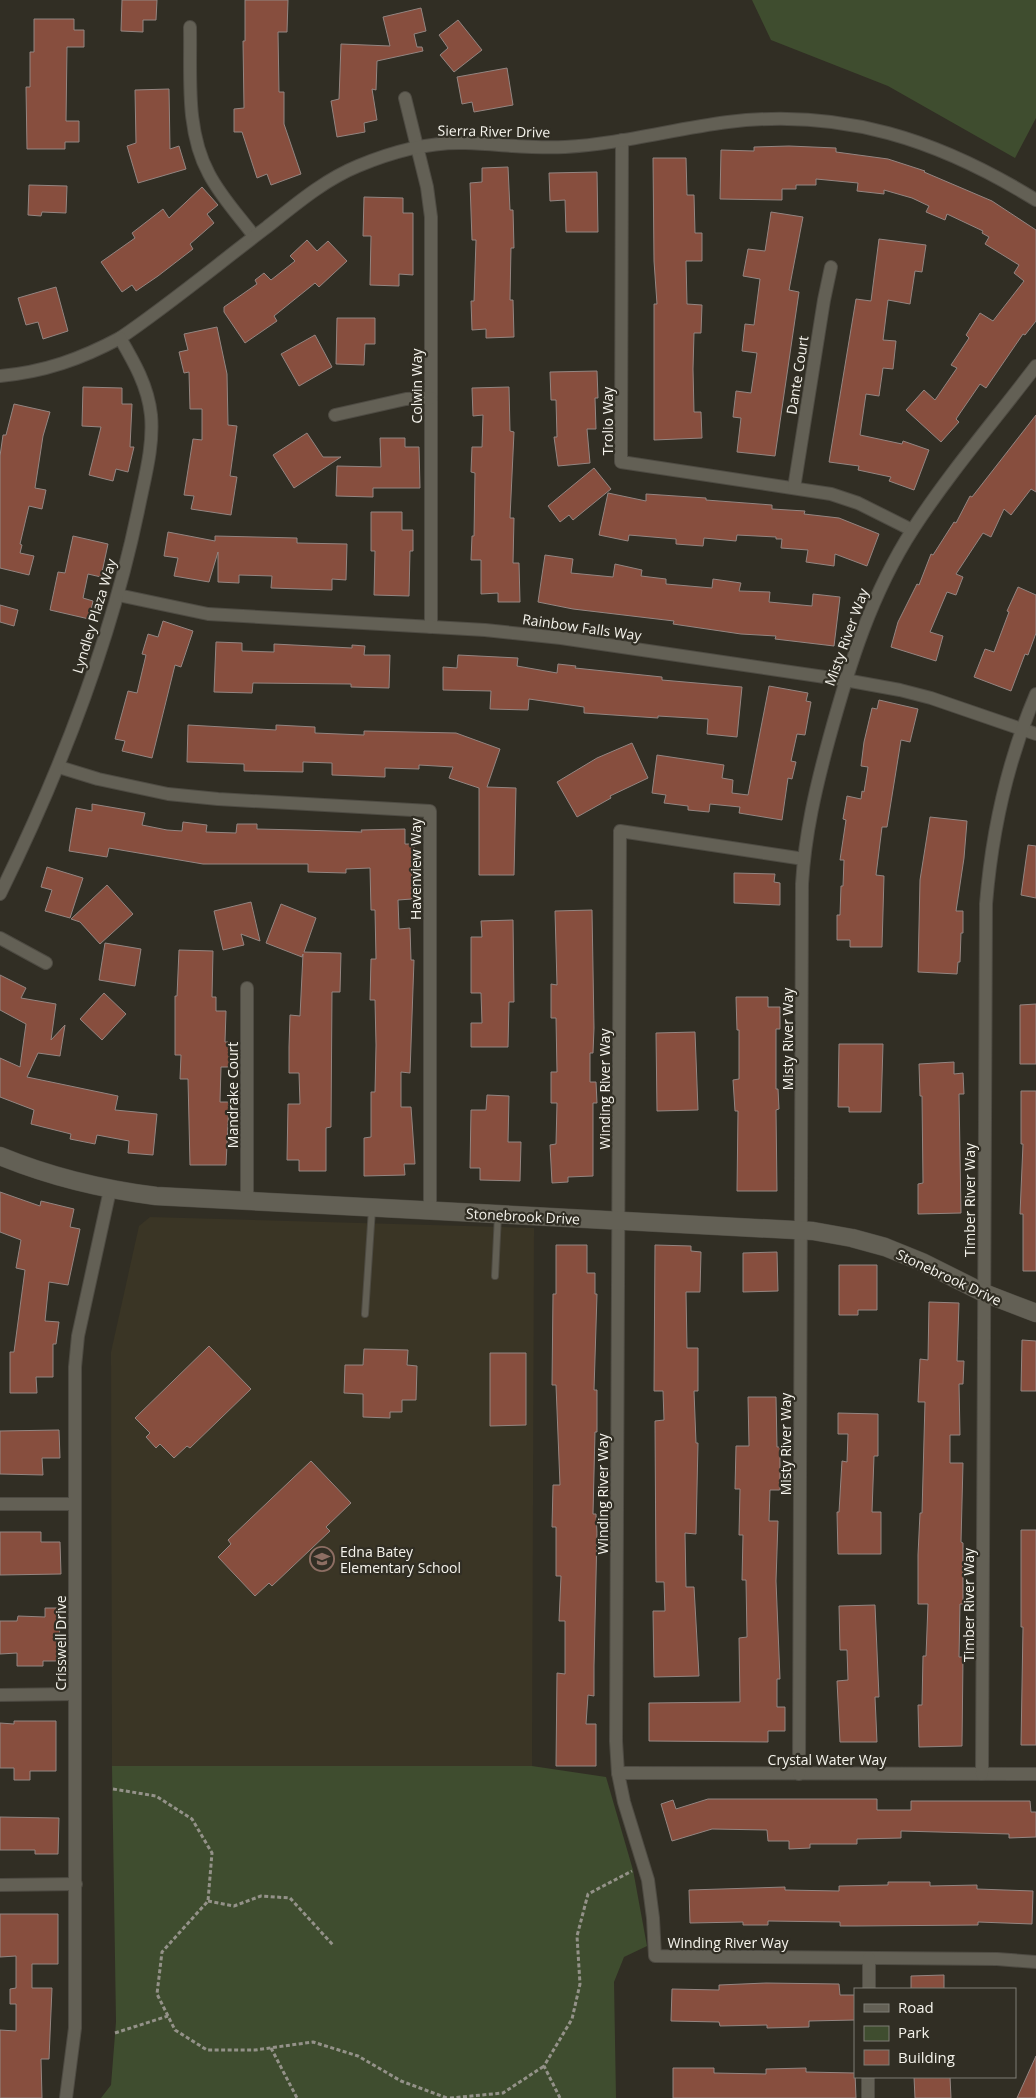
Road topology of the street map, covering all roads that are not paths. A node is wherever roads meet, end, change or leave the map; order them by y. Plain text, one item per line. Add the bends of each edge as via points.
1 (190, 27) dead end
2 (405, 98) dead end
3 (622, 140) junction
4 (418, 147) junction
5 (1036, 200) edge
6 (254, 236) junction
7 (831, 267) dead end
8 (120, 338) junction
9 (1036, 366) edge
10 (0, 376) edge
11 (430, 398) junction
12 (335, 414) dead end
13 (794, 488) junction
14 (912, 530) junction
15 (118, 595) junction
16 (430, 627) junction
17 (845, 680) junction
18 (1036, 694) edge
19 (1021, 728) junction
20 (1036, 734) edge
21 (59, 767) junction
22 (804, 859) junction
23 (0, 894) edge
24 (0, 938) edge
25 (46, 963) dead end
26 (247, 988) dead end
27 (0, 1156) edge
28 (110, 1190) junction
29 (247, 1201) junction
30 (372, 1208) junction
31 (430, 1211) junction
32 (498, 1214) junction
33 (618, 1220) junction
34 (801, 1230) junction
35 (495, 1276) dead end
36 (984, 1293) junction
37 (1036, 1313) edge
38 (365, 1314) dead end
39 (0, 1504) edge
40 (75, 1504) junction
41 (0, 1694) edge
42 (75, 1694) junction
43 (618, 1773) junction
44 (799, 1774) junction
45 (982, 1774) junction
46 (1036, 1774) edge
47 (76, 1884) junction
48 (0, 1885) edge
49 (869, 1958) junction
50 (1036, 1962) edge
51 (869, 1988) edge
52 (868, 2078) edge
53 (66, 2098) edge
54 (868, 2098) edge

1 - 6 street via 192,117 200,156 222,194
2 - 4 street, Colwin Way
3 - 4 street, Sierra River Drive via 546,148 464,143
3 - 5 street, Sierra River Drive via 728,122 766,119 835,122 925,143 1001,178
3 - 13 street, Trolio Way via 621,462
4 - 6 street, Sierra River Drive via 386,155 329,181
4 - 11 street, Colwin Way via 430,217
6 - 8 street, Sierra River Drive
7 - 13 street, Dante Court
8 - 10 street, Sierra River Drive via 60,366
8 - 15 street, Lyndley Plaza Way via 145,390 151,414 151,440
9 - 14 street, Misty River Way
11 - 12 street via 406,399
11 - 16 street, Colwin Way
13 - 14 street, Trolio Way via 832,494 858,503
14 - 17 street, Misty River Way via 866,618
15 - 16 street, Rainbow Falls Way via 208,614
15 - 21 street, Lyndley Plaza Way
16 - 17 street, Rainbow Falls Way via 561,638
17 - 19 street, Rainbow Falls Way via 900,690
17 - 22 street, Misty River Way via 810,809
18 - 19 street, Timber River Way
19 - 20 street, Rainbow Falls Way
19 - 36 street, Timber River Way via 997,813 986,904
21 - 23 street, Lyndley Plaza Way
21 - 31 street, Havenview Way via 168,794 430,811
22 - 33 street, Winding River Way via 620,831
22 - 34 street, Misty River Way
24 - 25 street
26 - 29 street, Mandrake Court
27 - 28 street, Stonebrook Drive via 68,1180
28 - 29 street, Stonebrook Drive
28 - 40 street, Crisswell Drive via 78,1336
29 - 30 street, Stonebrook Drive
30 - 31 street, Stonebrook Drive
30 - 38 lane
31 - 32 street, Stonebrook Drive
32 - 33 street, Stonebrook Drive
32 - 35 lane
33 - 34 street, Stonebrook Drive
33 - 43 street, Winding River Way
34 - 36 street, Stonebrook Drive via 884,1247
34 - 44 street, Misty River Way
36 - 37 street, Stonebrook Drive
36 - 45 street, Timber River Way
39 - 40 street
40 - 42 street, Crisswell Drive
41 - 42 street
42 - 47 street, Crisswell Drive
43 - 44 street, Crystal Water Way
43 - 49 street, Winding River Way via 645,1870 655,1956
44 - 45 street, Crystal Water Way
45 - 46 street, Crystal Water Way
47 - 48 street
47 - 53 street, Crisswell Drive via 75,2028
49 - 50 street, Winding River Way via 997,1958
49 - 51 street
52 - 54 street

